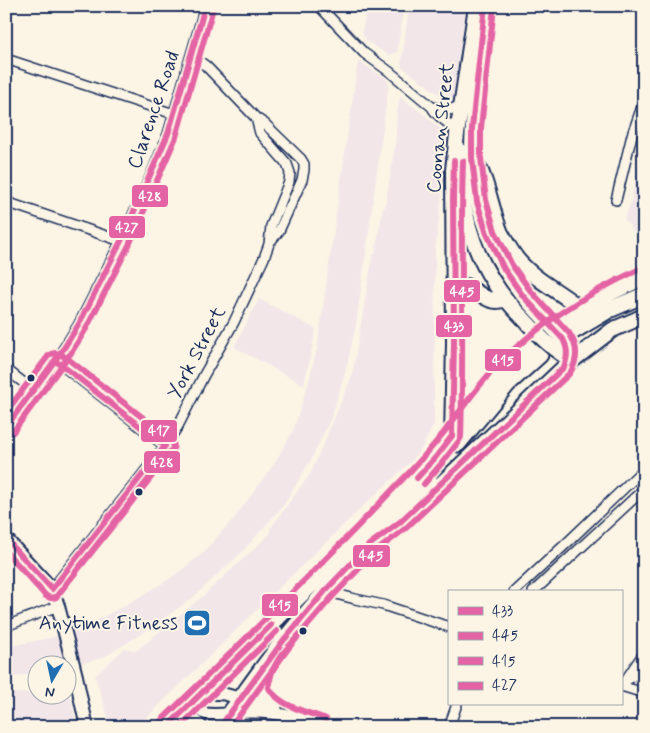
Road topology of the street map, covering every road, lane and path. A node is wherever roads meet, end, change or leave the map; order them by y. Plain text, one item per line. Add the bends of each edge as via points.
1 (204, 6) edge
2 (319, 6) edge
3 (476, 6) edge
4 (485, 6) edge
5 (472, 34) junction
6 (191, 58) junction
7 (6, 59) edge
8 (644, 101) edge
9 (462, 104) junction
10 (432, 107) junction
11 (174, 114) junction
12 (256, 118) junction
13 (456, 134) junction
14 (472, 158) junction
15 (616, 200) dead end
16 (6, 202) edge
17 (121, 241) junction
18 (269, 244) junction
19 (504, 269) junction
20 (644, 277) edge
21 (454, 284) junction
22 (644, 295) edge
23 (505, 299) junction
24 (581, 309) junction
25 (644, 316) edge
26 (569, 356) junction
27 (55, 361) junction
28 (6, 368) edge
29 (33, 390) junction
30 (6, 427) edge
31 (452, 436) junction
32 (165, 446) junction
33 (644, 469) edge
34 (644, 489) edge
35 (6, 539) edge
36 (369, 544) junction
37 (52, 589) junction
38 (516, 590) edge
39 (535, 590) edge
40 (325, 591) junction
41 (58, 606) junction
42 (6, 626) edge
43 (448, 627) edge
44 (644, 654) edge
45 (265, 664) junction
46 (644, 669) edge
47 (623, 684) edge
48 (644, 694) edge
49 (198, 698) junction
50 (241, 699) junction
51 (456, 706) edge
52 (278, 709) junction
53 (230, 713) junction
54 (293, 717) junction
55 (170, 725) edge
56 (87, 727) edge
57 (199, 727) edge
58 (220, 727) edge
59 (323, 727) edge
60 (449, 727) edge

1 - 6 street, Clarence Road
2 - 10 street via 364,52
3 - 5 main road, Coonan Street
4 - 14 main road, Coonan Street via 472,128
5 - 9 main road, Coonan Street
5 - 23 main road, Coonan Street via 474,45 463,157 466,219 476,249
6 - 11 street, Clarence Road
6 - 12 street, York Street via 206,66
7 - 11 street
8 - 15 street
9 - 10 street via 447,111
9 - 13 main road, Coonan Street
10 - 13 street
11 - 17 street, Clarence Road
12 - 18 street, York Street via 260,133 287,164 290,173 271,226
12 - 18 street, York Street via 304,164 302,180 279,231
13 - 21 main road, Coonan Street via 453,170
14 - 19 main road, Coonan Street via 477,202 487,234
14 - 24 main road via 480,168 502,234 518,260
16 - 17 street
17 - 27 street, Clarence Road via 79,324
18 - 32 street, York Street via 234,322
19 - 23 main road via 508,281
19 - 26 main road, Coonan Street, bridge via 523,296 563,340
20 - 24 highway
21 - 23 main road via 492,300 500,302
21 - 31 main road, Coonan Street
22 - 24 highway via 562,330
23 - 26 main road, Coonan Street, bridge via 545,342
25 - 26 main road via 612,330
26 - 36 main road via 400,522
27 - 29 street, Clarence Road
27 - 32 street
28 - 29 street
29 - 30 street, Clarence Road
31 - 36 highway via 509,365 535,350
31 - 49 highway via 366,532
32 - 37 street, York Street
33 - 38 street
34 - 39 street
35 - 37 main road
36 - 40 highway
37 - 41 main road
40 - 43 street via 384,605
40 - 45 highway
41 - 42 street
41 - 56 main road
44 - 47 street
45 - 50 highway
45 - 52 street via 261,692
46 - 47 street
47 - 48 street
49 - 50 street via 218,694
49 - 53 street via 197,708 205,713
49 - 55 highway
50 - 52 street
50 - 53 highway
51 - 60 street
52 - 54 street
53 - 54 street via 265,712
53 - 58 highway
54 - 59 street
55 - 57 highway via 186,720

